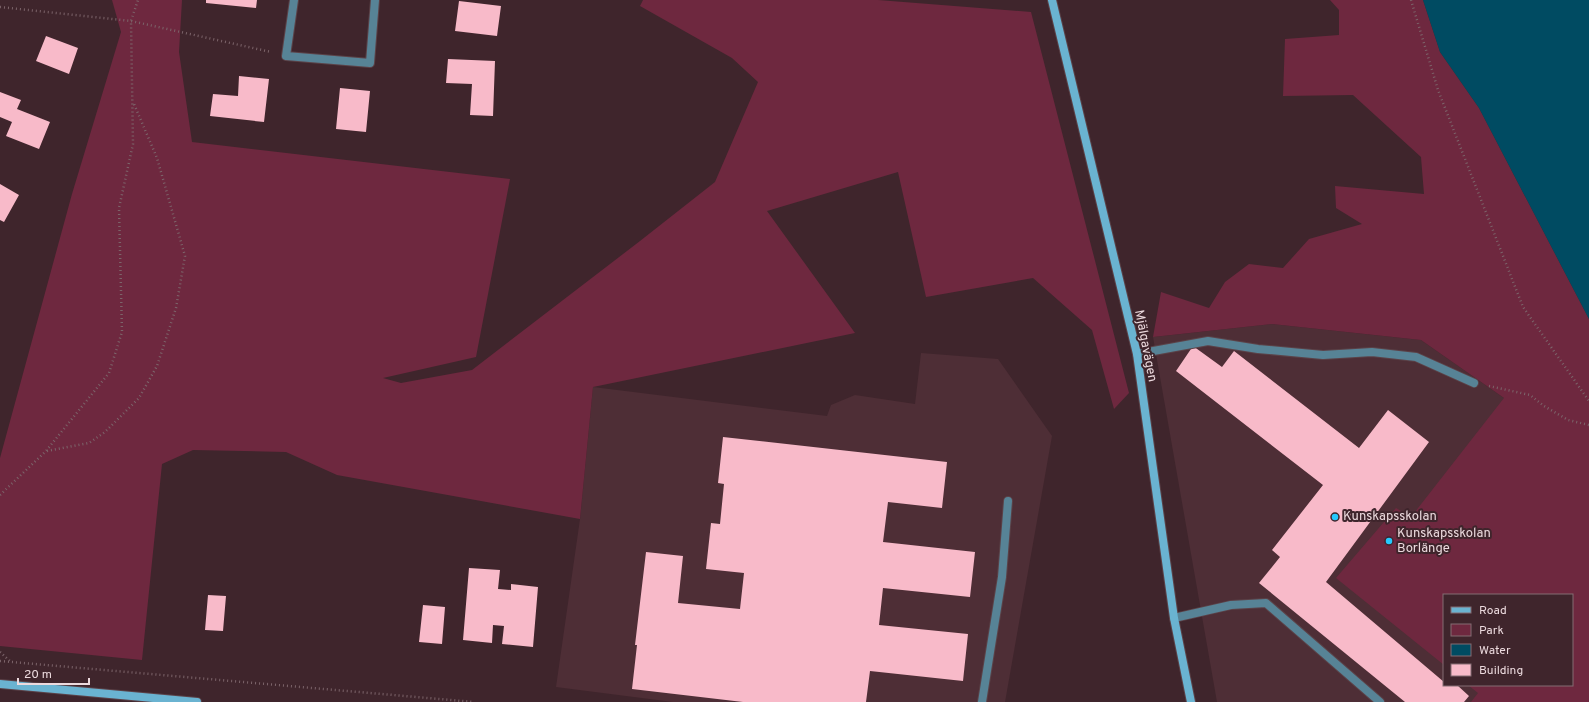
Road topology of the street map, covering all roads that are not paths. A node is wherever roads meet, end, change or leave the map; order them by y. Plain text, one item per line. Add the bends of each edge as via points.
1 (294, 0) edge
2 (375, 0) edge
3 (1052, 0) edge
4 (1137, 354) junction
5 (1474, 383) road end
6 (1008, 501) dead end
7 (1174, 618) junction
8 (0, 684) edge
9 (139, 699) edge
10 (197, 702) edge
11 (982, 702) edge
12 (1191, 702) edge
13 (1380, 702) edge

1 - 2 street via 286,56 370,63
3 - 4 street, Mjälgavägen
4 - 5 street via 1208,341 1324,355 1372,352 1416,357
4 - 7 street, Mjälgavägen
6 - 11 street via 1002,577
7 - 12 street, Mjälgavägen
7 - 13 street via 1231,605 1266,603
8 - 9 street
9 - 10 street

